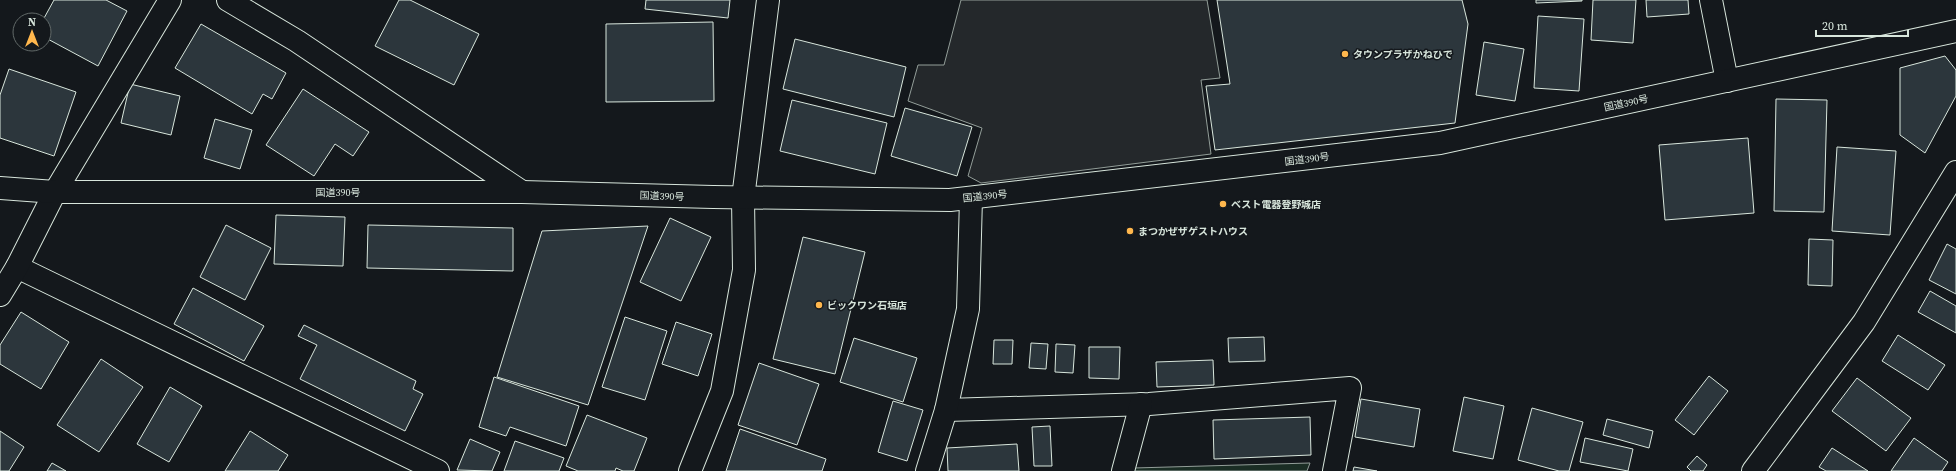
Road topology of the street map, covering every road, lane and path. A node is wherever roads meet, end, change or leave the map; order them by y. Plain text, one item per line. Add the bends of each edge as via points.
1 (170, 0) edge
2 (228, 0) edge
3 (768, 0) edge
4 (1711, 0) edge
5 (1956, 31) edge
6 (1727, 81) junction
7 (1956, 172) edge
8 (0, 188) edge
9 (55, 192) junction
10 (522, 192) junction
11 (743, 198) junction
12 (971, 198) junction
13 (17, 267) junction
14 (0, 295) edge
15 (1141, 404) junction
16 (946, 410) junction
17 (438, 471) edge
18 (690, 471) edge
19 (927, 471) edge
20 (1123, 471) edge
21 (1334, 471) edge
22 (1753, 471) edge

1 - 9 main road
2 - 10 main road via 297,41
3 - 11 main road
4 - 6 main road
5 - 6 main road, 国道390号
6 - 12 main road, 国道390号 via 1440,143
7 - 22 main road via 1864,322
8 - 9 main road, 国道390号
9 - 10 main road, 国道390号
9 - 13 main road
10 - 11 main road, 国道390号
11 - 12 main road, 国道390号
11 - 18 main road via 744,270 722,391
12 - 16 main road via 968,309
13 - 14 main road
13 - 17 main road
15 - 16 main road
15 - 20 main road
15 - 21 main road via 1350,388
16 - 19 main road

